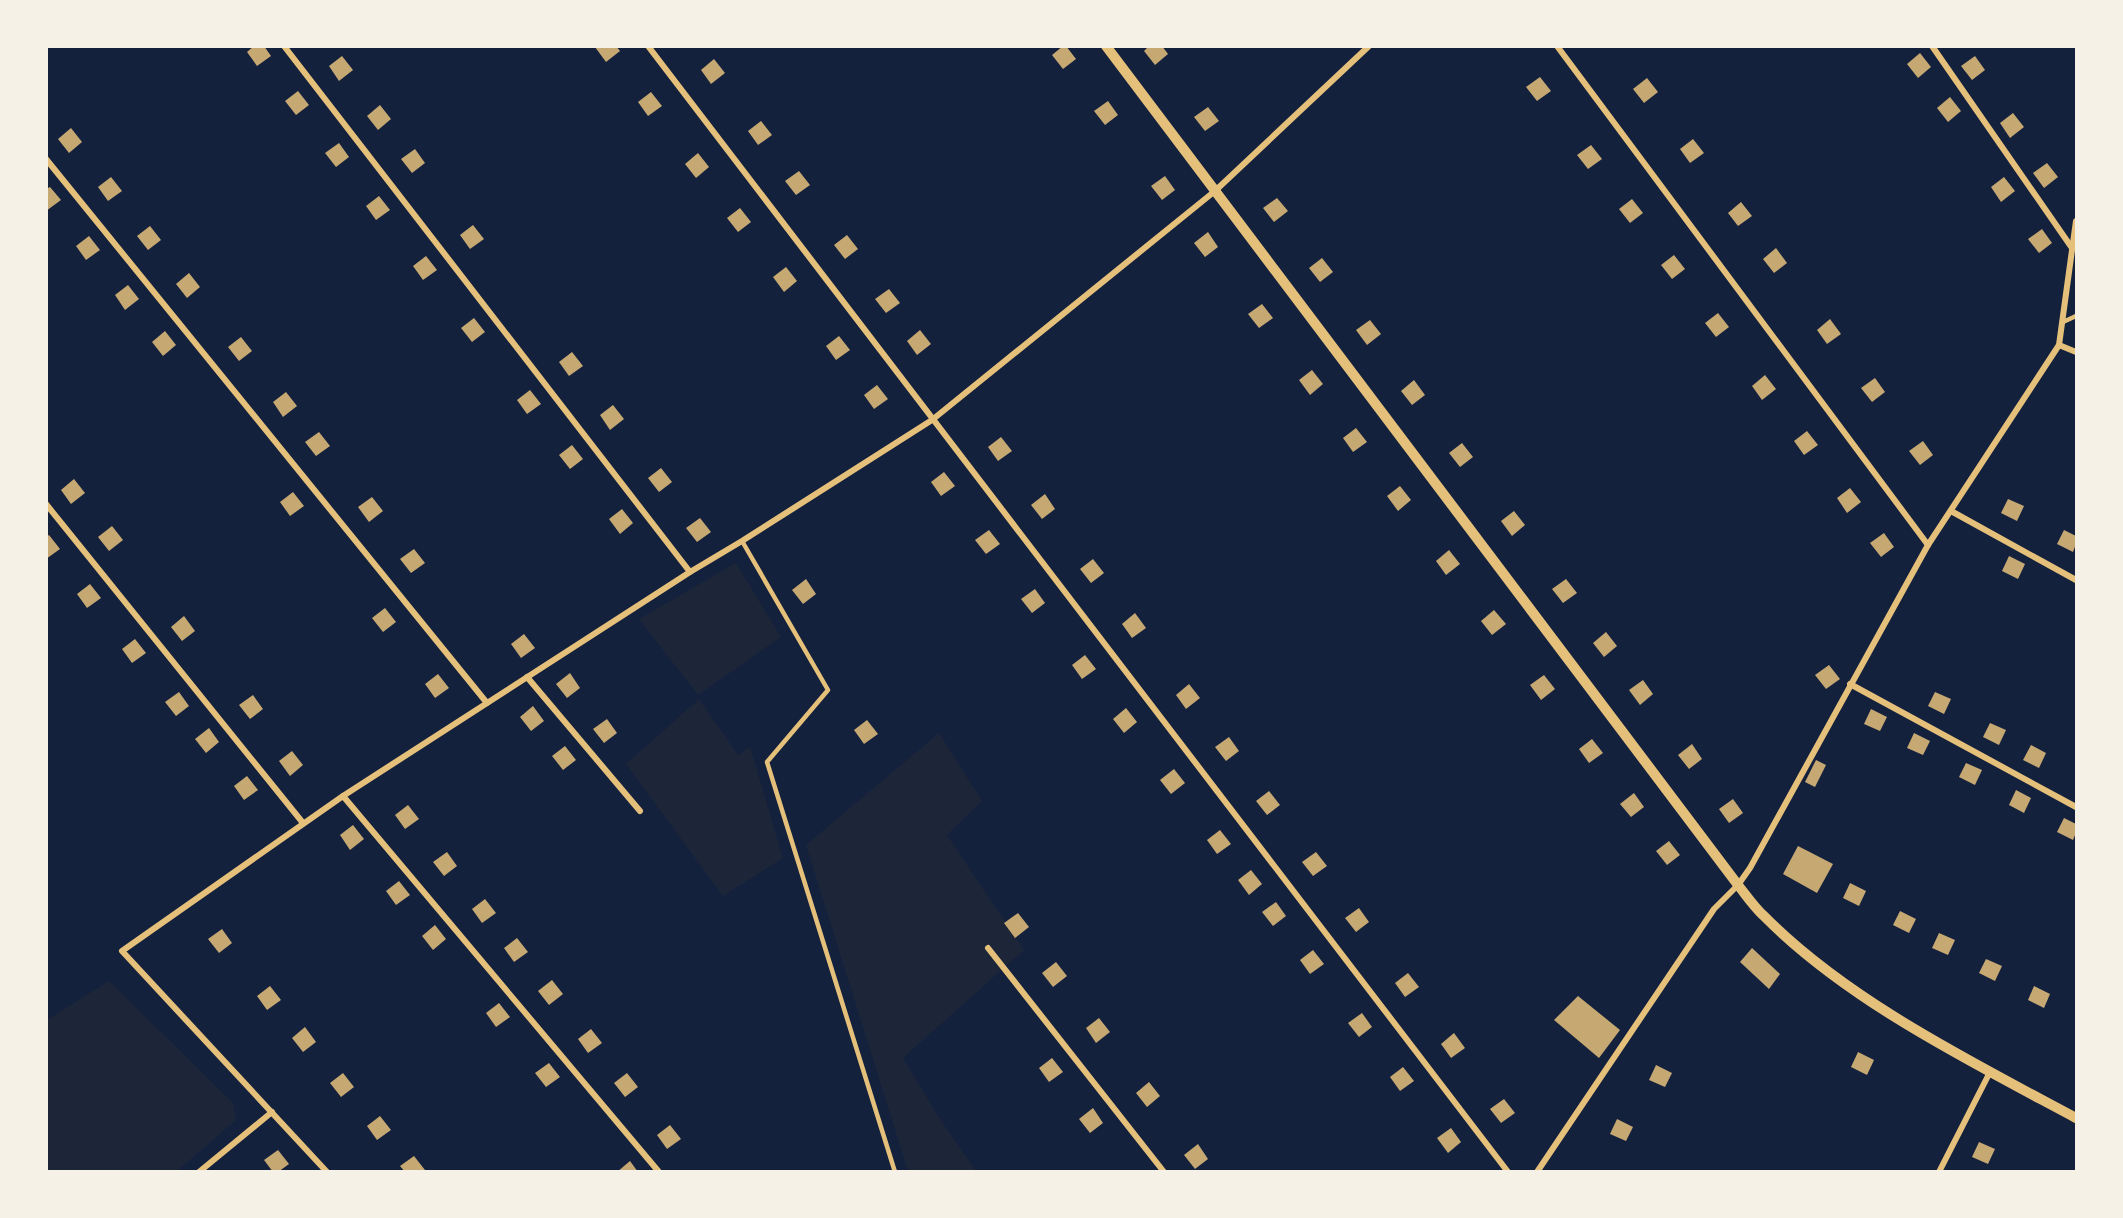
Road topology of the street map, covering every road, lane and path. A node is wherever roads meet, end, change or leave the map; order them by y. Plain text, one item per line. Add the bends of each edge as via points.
1 (284, 46) edge
2 (648, 46) edge
3 (1106, 46) edge
4 (1369, 46) edge
5 (1557, 46) edge
6 (1932, 46) edge
7 (46, 159) edge
8 (1215, 191) junction
9 (2076, 221) edge
10 (2073, 248) junction
11 (2076, 316) edge
12 (2063, 322) junction
13 (2059, 345) junction
14 (2076, 352) edge
15 (932, 420) junction
16 (46, 504) edge
17 (1951, 511) junction
18 (742, 542) junction
19 (1928, 545) junction
20 (690, 572) junction
21 (2076, 580) edge
22 (527, 677) junction
23 (1850, 684) junction
24 (487, 703) junction
25 (343, 796) junction
26 (2076, 807) edge
27 (640, 811) dead end
28 (303, 823) junction
29 (1738, 885) junction
30 (988, 948) dead end
31 (1990, 1072) junction
32 (272, 1112) junction
33 (2076, 1118) edge
34 (199, 1172) edge
35 (327, 1172) edge
36 (659, 1172) edge
37 (895, 1172) edge
38 (1164, 1172) edge
39 (1508, 1172) edge
40 (1537, 1172) edge
41 (1939, 1172) edge

1 - 20 street
2 - 15 street
3 - 8 street
4 - 8 street
5 - 19 street
6 - 10 street
7 - 24 street
8 - 15 street
8 - 29 street
9 - 10 street
10 - 12 street
11 - 12 lane
12 - 13 street
13 - 14 street
13 - 17 street
15 - 18 street
15 - 39 street
16 - 28 street
17 - 19 street
17 - 21 street
18 - 20 street
18 - 37 lane via 828,690 767,762
19 - 23 street
20 - 22 street
22 - 24 street
22 - 27 street
23 - 26 street
23 - 29 street
24 - 25 street
25 - 28 street
25 - 36 street
28 - 32 street via 122,951
29 - 31 street via 1763,915 1826,969
29 - 40 street via 1714,909
30 - 38 street
31 - 33 street
31 - 41 street
32 - 34 street
32 - 35 street

